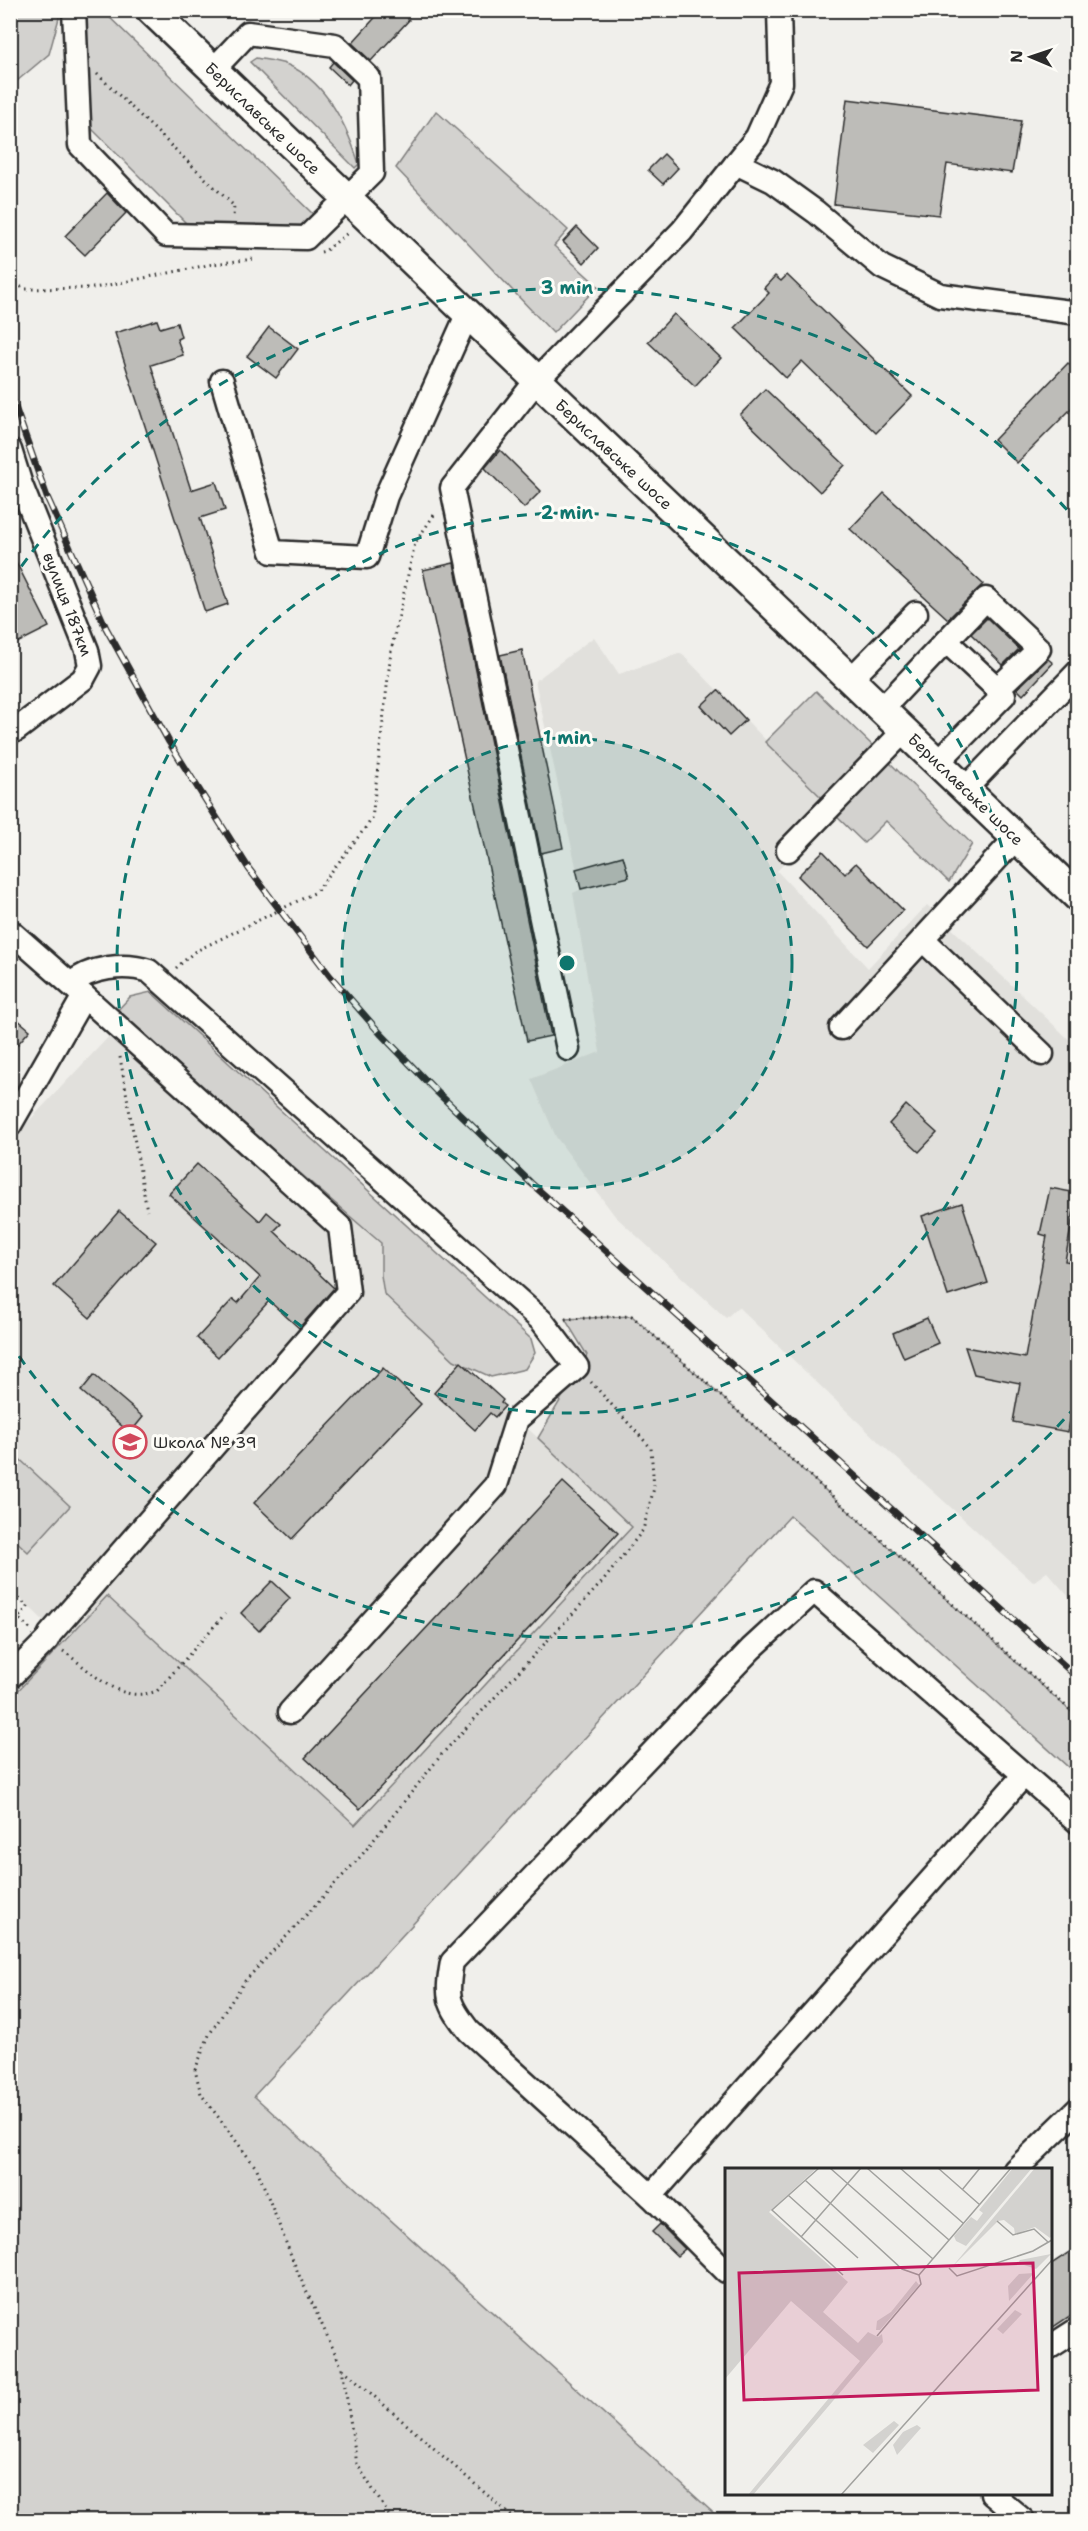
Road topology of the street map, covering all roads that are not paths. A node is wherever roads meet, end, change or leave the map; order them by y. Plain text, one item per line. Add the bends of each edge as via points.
1 (74, 10) edge
2 (151, 10) edge
3 (779, 10) edge
4 (213, 70) junction
5 (736, 163) junction
6 (357, 208) junction
7 (1077, 313) edge
8 (467, 315) junction
9 (222, 381) dead end
10 (536, 381) junction
11 (10, 450) edge
12 (916, 613) dead end
13 (946, 641) junction
14 (1077, 672) edge
15 (851, 679) junction
16 (997, 689) junction
17 (882, 709) junction
18 (16, 730) dead end
19 (904, 730) junction
20 (938, 762) junction
21 (965, 789) junction
22 (1016, 838) junction
23 (788, 850) dead end
24 (1077, 897) edge
25 (10, 931) edge
26 (922, 940) junction
27 (77, 990) junction
28 (841, 1028) dead end
29 (568, 1048) dead end
30 (1042, 1054) dead end
31 (10, 1125) edge
32 (10, 1677) edge
33 (291, 1712) dead end
34 (1024, 1775) junction
35 (1077, 1822) edge
36 (1077, 2109) edge
37 (1017, 2168) edge
38 (651, 2196) junction
39 (725, 2270) edge
40 (1077, 2329) edge
41 (1052, 2346) edge
42 (994, 2495) edge
43 (1023, 2520) edge

1 - 6 street via 80,145 166,235 306,238
2 - 4 main road, Бериславське шосе
3 - 5 street via 781,83 757,137
4 - 6 main road, Бериславське шосе
4 - 6 street via 248,33 335,45 369,78 372,173
5 - 7 street via 773,182 816,212 882,267 940,295
5 - 10 street via 682,231
6 - 8 main road, Бериславське шосе
8 - 9 street via 386,496 367,557 272,552
8 - 10 main road, Бериславське шосе
10 - 15 main road, Бериславське шосе
10 - 29 street via 452,488
11 - 18 street, вулиця 187км via 90,666 83,679
12 - 15 street
13 - 16 street
13 - 16 street via 986,599 1039,649
13 - 17 street
14 - 21 street
15 - 17 main road, Бериславське шосе
16 - 20 street via 1004,695
17 - 19 main road, Бериславське шосе
19 - 20 main road, Бериславське шосе
19 - 23 street
20 - 21 main road, Бериславське шосе
21 - 22 main road, Бериславське шосе
22 - 24 main road, Бериславське шосе
22 - 26 street
25 - 27 street
26 - 28 street
26 - 30 street
27 - 31 street
27 - 32 street via 340,1227 348,1292 47,1640
27 - 33 street via 84,975 103,969 129,967 149,971 542,1321 577,1367 517,1419 496,1485
34 - 35 street
34 - 38 street
34 - 38 street via 814,1592 752,1649 452,1962 448,1999 470,2031
36 - 37 street
38 - 39 street
40 - 41 street
42 - 43 street

